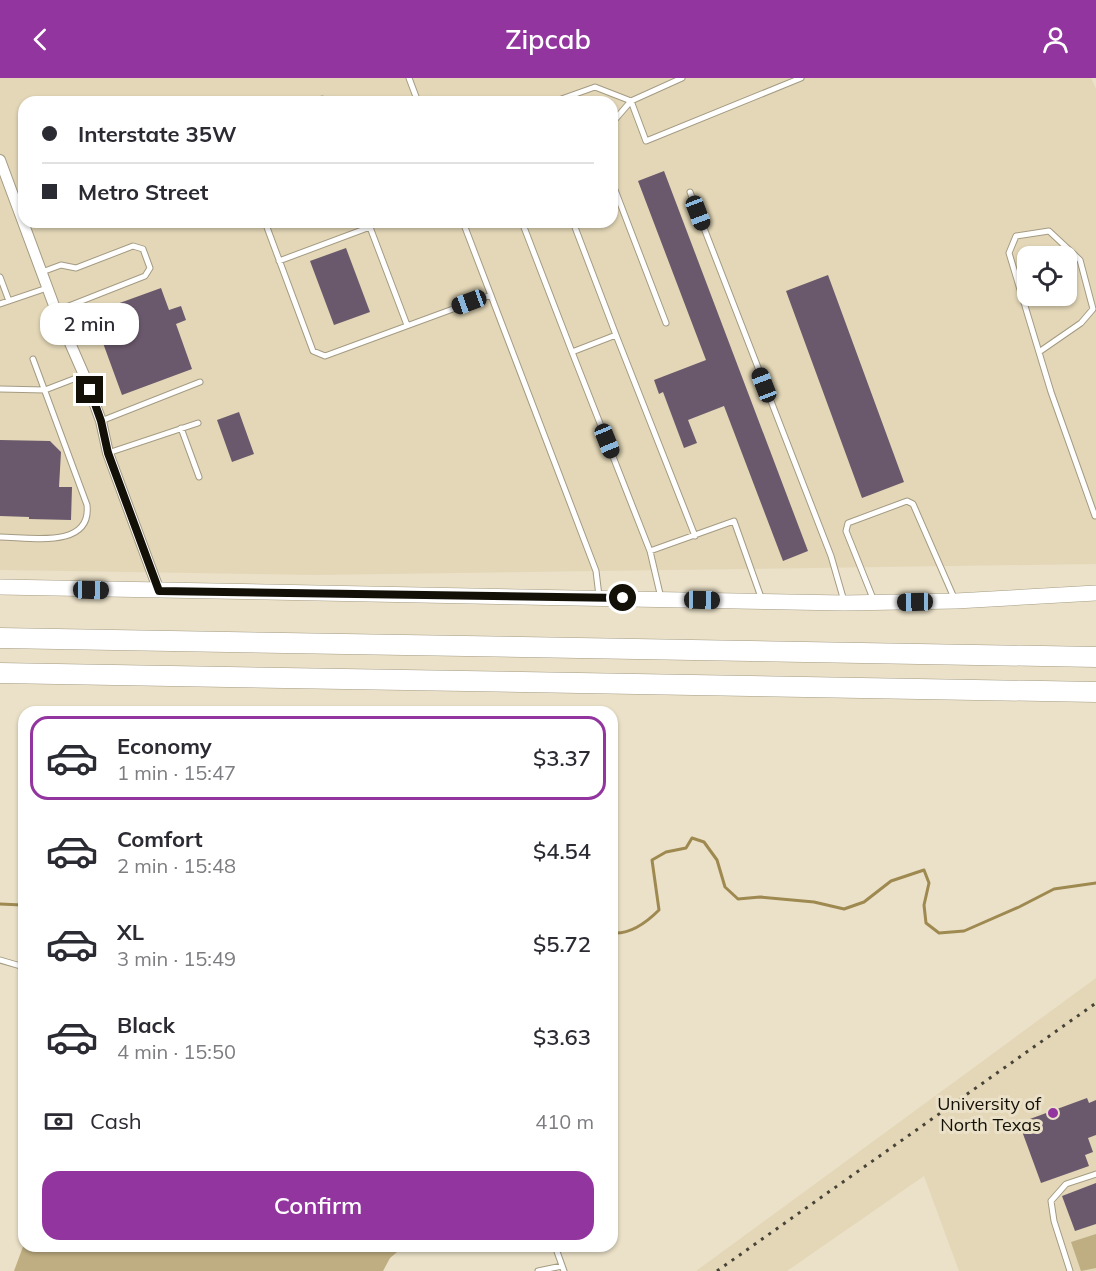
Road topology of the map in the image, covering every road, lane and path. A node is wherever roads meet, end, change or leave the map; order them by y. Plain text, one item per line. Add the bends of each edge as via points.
1 (409, 78) edge
2 (682, 78) edge
3 (801, 78) edge
4 (416, 96) edge
5 (570, 96) edge
6 (631, 101) junction
7 (618, 116) edge
8 (0, 160) edge
9 (690, 192) dead end
10 (618, 198) edge
11 (18, 209) edge
12 (25, 228) edge
13 (267, 228) edge
14 (359, 228) edge
15 (371, 228) edge
16 (465, 228) edge
17 (524, 228) edge
18 (575, 228) edge
19 (279, 261) junction
20 (42, 272) junction
21 (0, 278) edge
22 (47, 288) junction
23 (491, 295) junction
24 (9, 301) junction
25 (0, 304) edge
26 (56, 311) junction
27 (666, 323) dead end
28 (407, 325) junction
29 (616, 335) junction
30 (572, 352) junction
31 (1039, 352) junction
32 (33, 359) dead end
33 (84, 375) junction
34 (200, 382) dead end
35 (0, 389) edge
36 (45, 390) junction
37 (101, 421) junction
38 (198, 423) dead end
39 (181, 428) junction
40 (108, 453) junction
41 (199, 477) dead end
42 (1096, 517) edge
43 (695, 536) junction
44 (0, 537) edge
45 (650, 551) junction
46 (0, 587) edge
47 (159, 591) junction
48 (1096, 593) edge
49 (599, 598) junction
50 (662, 599) junction
51 (763, 601) junction
52 (956, 601) junction
53 (844, 603) junction
54 (875, 603) junction
55 (0, 638) edge
56 (1096, 657) edge
57 (0, 673) edge
58 (1096, 692) edge
59 (0, 960) edge
60 (18, 965) edge
61 (1096, 1174) edge
62 (557, 1252) edge
63 (563, 1268) edge
64 (538, 1271) edge
65 (1070, 1271) edge

1 - 4 lane
2 - 6 lane
3 - 6 lane via 646,141
5 - 6 lane via 595,87
6 - 7 lane
8 - 11 street
9 - 53 lane via 831,556
10 - 27 lane
12 - 20 street
13 - 19 lane
14 - 19 lane
15 - 28 lane
16 - 23 lane
17 - 30 lane
18 - 29 lane
19 - 28 lane via 313,351 325,356
20 - 22 street
20 - 26 lane via 61,265 75,268 132,246 143,249 150,268 145,276
21 - 24 lane
22 - 24 lane
22 - 26 street
23 - 28 lane
23 - 49 lane via 596,571
24 - 25 lane
26 - 33 street
29 - 30 lane
29 - 43 lane
30 - 45 lane
31 - 31 lane via 1010,253 1017,236 1049,231 1080,260 1093,309 1082,323
31 - 42 lane
32 - 36 lane
33 - 36 lane
33 - 37 street
34 - 37 lane
35 - 36 lane
36 - 44 lane via 87,505 87,520 76,532 64,537
37 - 40 street
38 - 39 lane
39 - 40 lane
39 - 41 lane
40 - 47 street
43 - 45 lane
43 - 51 lane via 734,521
45 - 50 lane
46 - 47 street
47 - 49 street
48 - 52 street
49 - 50 street
50 - 51 street
51 - 53 street
52 - 54 street
52 - 54 lane via 913,504 907,501 848,523 846,531
53 - 54 street
55 - 56 highway
57 - 58 highway
59 - 60 lane
61 - 65 lane via 1066,1184 1052,1202
62 - 63 lane
63 - 64 lane

